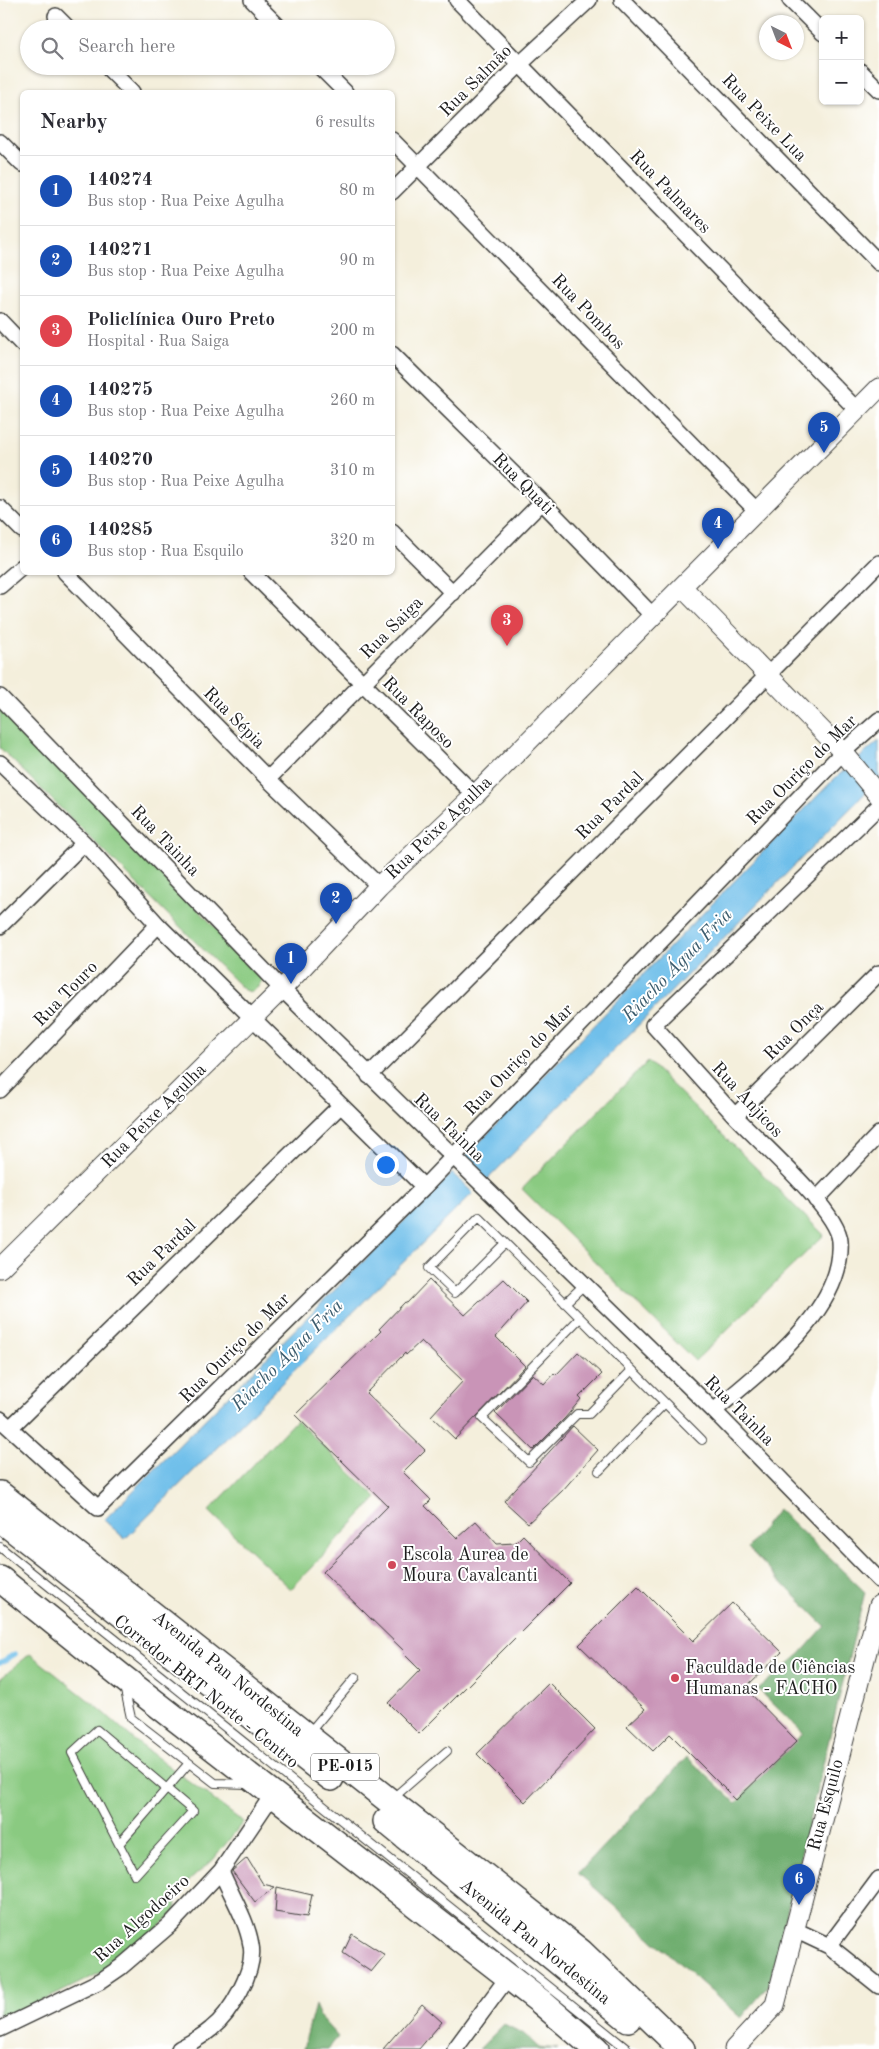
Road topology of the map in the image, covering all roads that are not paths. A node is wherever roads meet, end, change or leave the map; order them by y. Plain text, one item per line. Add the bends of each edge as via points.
1 (252, 0) edge
2 (457, 0) edge
3 (589, 0) edge
4 (622, 0) edge
5 (790, 0) edge
6 (56, 16) dead end
7 (60, 20) edge
8 (272, 20) edge
9 (819, 29) edge
10 (519, 65) junction
11 (115, 75) edge
12 (328, 75) edge
13 (864, 75) edge
14 (130, 90) edge
15 (343, 90) edge
16 (879, 90) edge
17 (0, 142) edge
18 (395, 143) edge
19 (20, 162) edge
20 (418, 165) junction
21 (395, 189) edge
22 (879, 263) edge
23 (0, 321) edge
24 (20, 342) edge
25 (395, 357) edge
26 (879, 388) edge
27 (857, 410) junction
28 (542, 502) junction
29 (0, 508) edge
30 (756, 510) junction
31 (20, 528) edge
32 (395, 535) edge
33 (879, 563) edge
34 (20, 568) edge
35 (67, 575) edge
36 (254, 575) edge
37 (0, 586) edge
38 (682, 586) junction
39 (453, 593) junction
40 (652, 615) junction
41 (768, 674) junction
42 (363, 684) junction
43 (0, 697) edge
44 (879, 720) edge
45 (846, 756) junction
46 (0, 763) edge
47 (268, 779) junction
48 (475, 795) junction
49 (879, 796) edge
50 (879, 806) edge
51 (84, 843) junction
52 (379, 886) junction
53 (158, 925) junction
54 (0, 926) edge
55 (879, 973) edge
56 (282, 989) junction
57 (254, 1017) junction
58 (369, 1076) junction
59 (0, 1090) edge
60 (341, 1105) junction
61 (735, 1116) junction
62 (879, 1134) edge
63 (454, 1160) junction
64 (424, 1187) junction
65 (816, 1200) junction
66 (505, 1243) junction
67 (0, 1268) edge
68 (584, 1285) junction
69 (566, 1303) junction
70 (580, 1318) junction
71 (632, 1370) junction
72 (665, 1403) junction
73 (714, 1412) junction
74 (5, 1424) edge
75 (702, 1440) dead end
76 (599, 1470) dead end
77 (0, 1494) edge
78 (0, 1520) edge
79 (0, 1547) edge
80 (0, 1578) edge
81 (879, 1580) edge
82 (879, 1604) edge
83 (122, 1677) junction
84 (356, 1677) dead end
85 (187, 1682) junction
86 (306, 1736) junction
87 (447, 1751) dead end
88 (189, 1763) junction
89 (267, 1789) junction
90 (167, 1790) junction
91 (389, 1801) junction
92 (119, 1844) junction
93 (221, 1871) junction
94 (879, 1879) edge
95 (793, 1929) junction
96 (829, 1946) junction
97 (508, 1977) junction
98 (879, 1986) edge
99 (0, 2028) edge
100 (179, 2049) edge
101 (456, 2049) edge
102 (596, 2049) edge
103 (627, 2049) edge
104 (670, 2049) edge
105 (682, 2049) edge
106 (734, 2049) edge

1 - 8 street
2 - 10 street, Rua Palmares
3 - 10 street, Rua Salmão
4 - 22 street, Rua Peixe Lua
5 - 9 street
6 - 7 street
10 - 20 street, Rua Salmão
10 - 27 street, Rua Palmares
11 - 14 street
12 - 15 street
13 - 16 street
17 - 19 street
18 - 20 street, Rua Pombos
20 - 21 street, Rua Salmão
20 - 30 street, Rua Pombos
23 - 24 street
25 - 28 street, Rua Quati
26 - 27 street, Rua Peixe Agulha
27 - 30 street, Rua Peixe Agulha
28 - 39 street, Rua Saiga
28 - 40 street, Rua Quati
29 - 31 street
30 - 38 street, Rua Peixe Agulha
32 - 39 street
33 - 41 street, Rua Pardal
34 - 37 street
35 - 47 street, Rua Sépia
36 - 42 street, Rua Raposo
38 - 40 street, Rua Peixe Agulha
38 - 41 street
39 - 42 street, Rua Saiga
40 - 48 street, Rua Peixe Agulha
41 - 45 street
41 - 58 street, Rua Pardal
42 - 47 street, Rua Saiga
42 - 48 street, Rua Raposo
43 - 56 street, Rua Tainha
44 - 45 street, Rua Ouriço do Mar
45 - 49 street
45 - 63 street, Rua Ouriço do Mar
46 - 51 street
47 - 52 street, Rua Sépia
48 - 52 street, Rua Peixe Agulha
50 - 61 street, Rua Anjicos via 653,1025
51 - 53 street
51 - 54 street
52 - 56 street, Rua Peixe Agulha
53 - 57 street
53 - 59 street, Rua Touro
55 - 61 street, Rua Onça
56 - 57 street, Rua Peixe Agulha
56 - 58 street, Rua Tainha
57 - 60 street
57 - 67 street, Rua Peixe Agulha
58 - 63 street, Rua Tainha
60 - 64 street
60 - 74 street, Rua Pardal
61 - 65 street, Rua Anjicos
62 - 65 street
63 - 64 street, Rua Ouriço do Mar
63 - 68 street, Rua Tainha
64 - 74 street, Rua Ouriço do Mar via 98,1508
65 - 73 street, Rua Anjicos via 839,1230 840,1255 834,1279 814,1317 786,1348
66 - 66 lane via 455,1294 429,1268 479,1217
66 - 69 lane
68 - 69 lane
68 - 73 street, Rua Tainha
69 - 70 lane
70 - 71 lane
70 - 71 lane via 482,1418 528,1462 577,1414 589,1414
71 - 72 lane
72 - 75 lane
72 - 76 lane
73 - 81 street, Rua Tainha
77 - 86 highway, Avenida Pan Nordestina / PE-015
78 - 85 highway, Avenida Pan Nordestina / PE-015
79 - 85 lane, Corredor BRT Norte - Centro
80 - 83 highway
82 - 95 street, Rua Esquilo
83 - 88 lane via 131,1718
83 - 89 highway
84 - 86 lane
85 - 103 lane, Corredor BRT Norte - Centro
85 - 104 highway, Avenida Pan Nordestina / PE-015 via 368,1806 636,2026
86 - 91 highway, Avenida Pan Nordestina / PE-015
87 - 91 lane
88 - 89 lane via 215,1783
88 - 90 lane
89 - 93 street, Rua Algodoeiro
89 - 97 highway
90 - 92 lane
90 - 92 lane via 193,1811 135,1875
90 - 92 lane via 97,1730 72,1753
91 - 105 highway, Avenida Pan Nordestina / PE-015 via 581,1952
93 - 99 street, Rua Algodoeiro via 170,1925 122,1967 71,1996
93 - 100 street via 251,1946 248,1974 236,1999 216,2025
94 - 96 street
95 - 96 street
95 - 106 street, Rua Esquilo via 775,2005
96 - 98 street
97 - 101 street
97 - 102 highway

